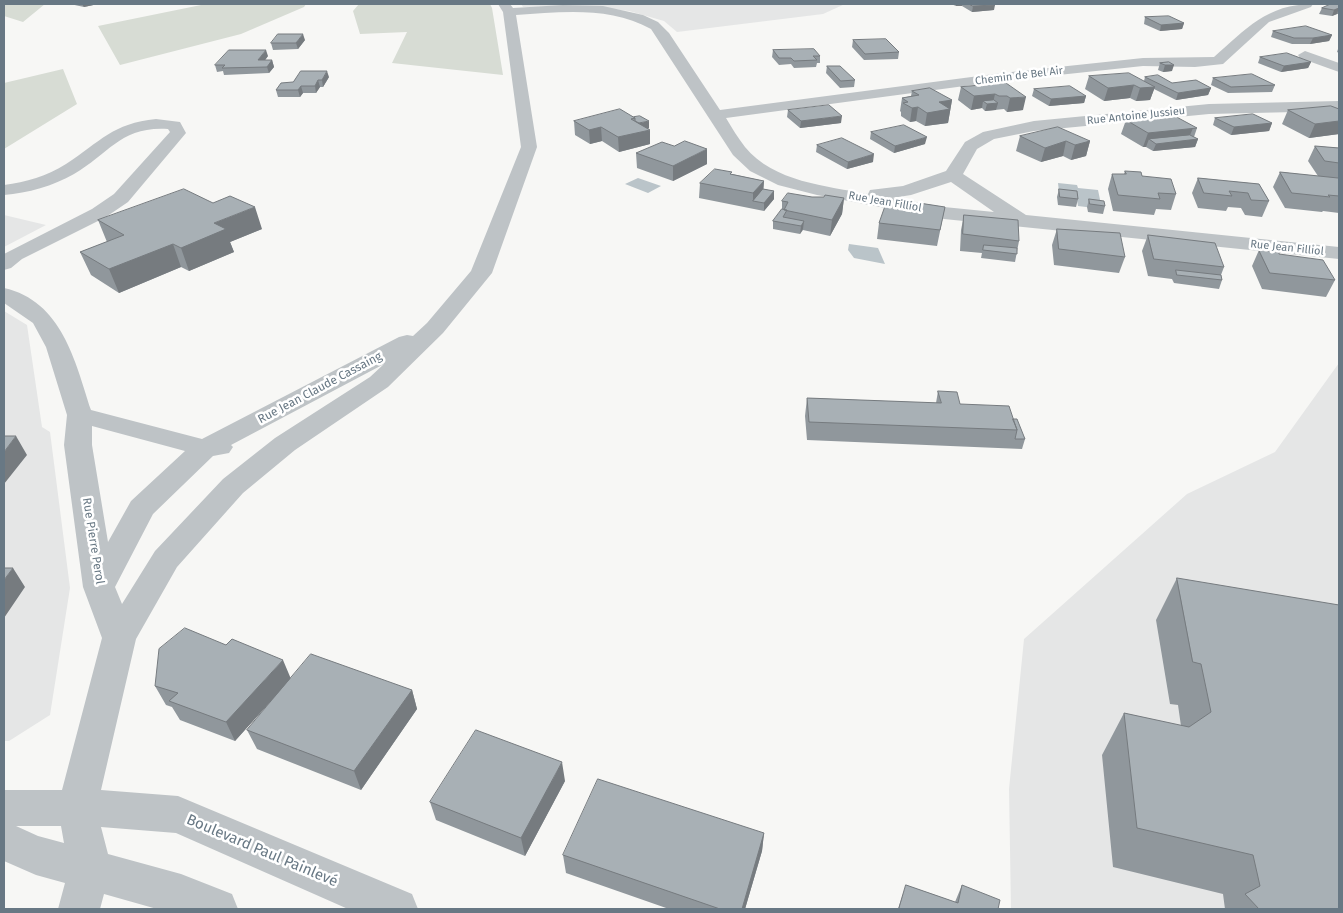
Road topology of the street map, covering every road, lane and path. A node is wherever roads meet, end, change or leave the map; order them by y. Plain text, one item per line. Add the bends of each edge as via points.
1 (1307, 4) edge
2 (507, 8) edge
3 (1304, 55) dead end
4 (1339, 68) edge
5 (1339, 106) edge
6 (715, 115) junction
7 (953, 175) junction
8 (4, 190) edge
9 (850, 196) junction
10 (1027, 222) junction
11 (1339, 253) edge
12 (4, 264) edge
13 (4, 295) edge
14 (435, 328) junction
15 (80, 415) junction
16 (285, 444) junction
17 (205, 448) junction
18 (100, 587) junction
19 (119, 638) junction
20 (4, 808) edge
21 (77, 809) junction
22 (20, 848) edge
23 (90, 868) junction
24 (80, 909) edge
25 (217, 909) edge
26 (397, 909) edge

1 - 6 street, Chemin de Bel Air via 1265,20 1218,61 1143,62
2 - 6 street, Rue Jean Filliol via 594,10 637,17 655,25
2 - 14 street, Rue Jean Claude Cassaing via 529,147 481,273
3 - 4 street
5 - 7 street, Rue Antoine Jussieu via 1209,109 1034,126 989,135 971,146
6 - 9 street, Rue Jean Filliol via 738,151 756,168 784,181
7 - 9 street via 905,191
7 - 10 street via 1003,210
8 - 12 street via 55,177 125,129 159,123 174,126 178,133 121,198
9 - 10 street, Rue Jean Filliol via 944,213
10 - 11 street, Rue Jean Filliol
13 - 15 street, Rue Pierre Perol via 42,319 58,347
14 - 16 street, Rue Jean Claude Cassaing via 379,382
14 - 17 street, Rue Jean Claude Cassaing
15 - 17 street, Rue Jean Claude Cassaing
15 - 18 street, Rue Pierre Perol via 78,445
16 - 17 street, Rue Jean Claude Cassaing
16 - 19 street, Rue Jean Claude Cassaing via 233,486 166,559
17 - 18 street, Rue Jean Claude Cassaing via 141,508
18 - 19 street, Rue Pierre Perol
19 - 21 street
20 - 21 street, Boulevard Paul Painlevé
21 - 23 street
21 - 26 street, Boulevard Paul Painlevé via 178,815
22 - 23 street
23 - 24 street
23 - 25 street

